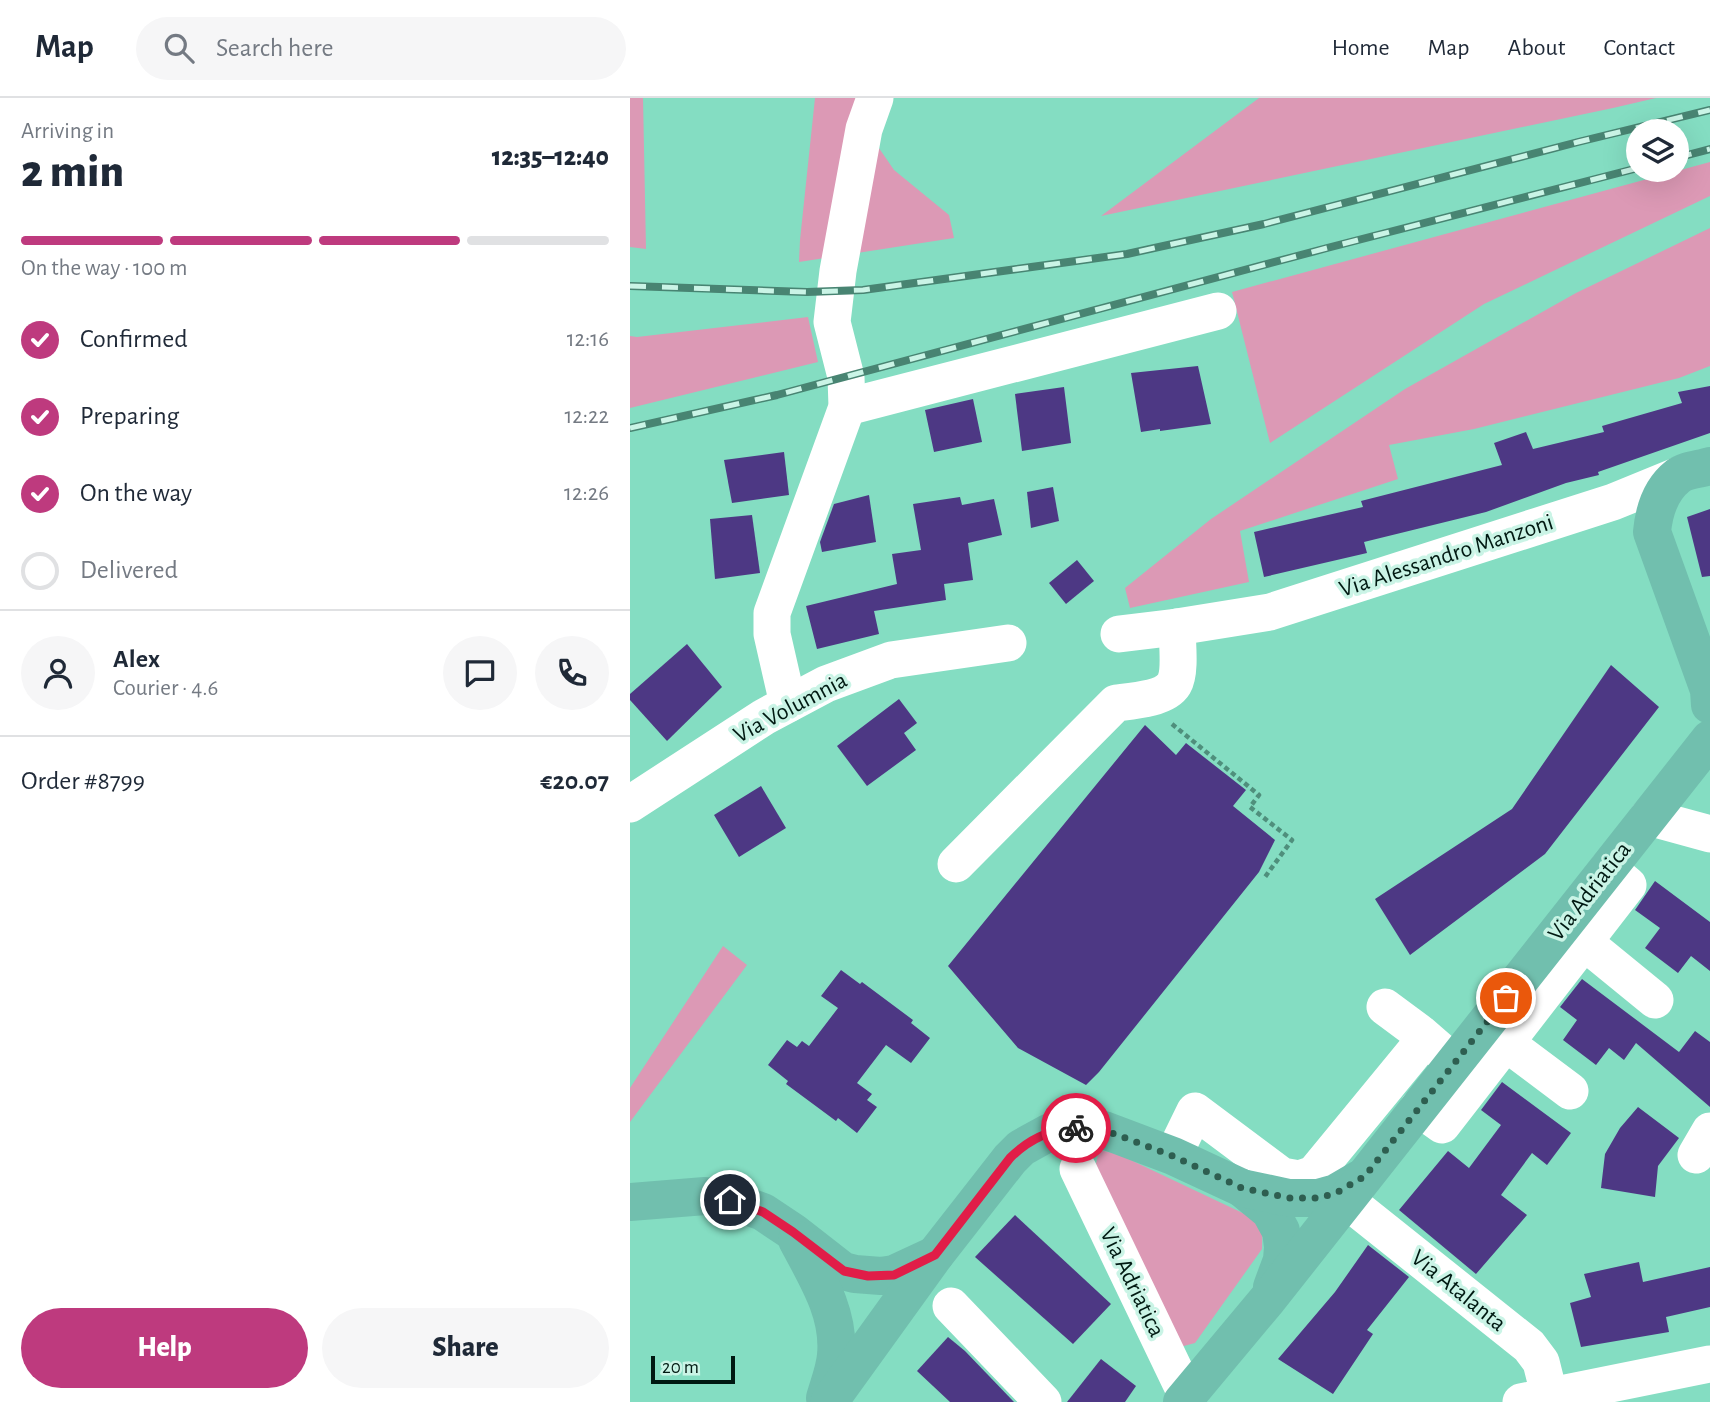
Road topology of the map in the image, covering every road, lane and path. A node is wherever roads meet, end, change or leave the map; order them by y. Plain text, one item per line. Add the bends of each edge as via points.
1 (875, 98) edge
2 (1218, 311) dead end
3 (847, 407) junction
4 (1694, 471) edge
5 (1614, 502) junction
6 (1652, 532) junction
7 (1177, 627) junction
8 (1119, 634) dead end
9 (1698, 637) edge
10 (1007, 643) dead end
11 (1141, 700) junction
12 (788, 704) junction
13 (1710, 705) edge
14 (1709, 732) edge
15 (630, 804) edge
16 (1648, 817) junction
17 (1710, 834) edge
18 (956, 864) dead end
19 (1608, 868) junction
20 (1265, 877) dead end
21 (1584, 942) junction
22 (1655, 1000) dead end
23 (1385, 1007) dead end
24 (1506, 1043) junction
25 (1440, 1051) junction
26 (1570, 1091) dead end
27 (1418, 1108) junction
28 (1173, 1156) junction
29 (1078, 1169) dead end
30 (1242, 1188) junction
31 (1355, 1188) junction
32 (630, 1202) edge
33 (793, 1232) junction
34 (935, 1255) junction
35 (1268, 1299) junction
36 (951, 1306) dead end
37 (1710, 1364) edge
38 (1197, 1392) edge
39 (1541, 1400) edge
40 (826, 1402) edge
41 (1043, 1402) edge

1 - 3 street via 862,142 832,322 846,377
2 - 3 street
3 - 12 street via 772,613 772,634
4 - 5 street, Via Alessandro Manzoni
4 - 6 main road via 1664,493 1654,512
5 - 6 street via 1630,508
5 - 7 street, Via Alessandro Manzoni via 1270,612
6 - 9 main road
7 - 8 street
7 - 11 street via 1174,684 1164,693
9 - 13 main road
10 - 12 street, Via Volumnia via 891,660
11 - 18 street via 1116,702
11 - 20 path via 1259,795 1250,807 1292,841
12 - 15 street, Via Volumnia
14 - 16 main road, Via Adriatica
16 - 17 street
16 - 19 main road, Via Adriatica
19 - 21 street via 1628,886
19 - 25 main road, Via Adriatica
21 - 22 street
21 - 24 street
23 - 25 street
24 - 26 street
24 - 27 street via 1441,1125
25 - 27 main road, Via Adriatica
25 - 28 street via 1314,1174 1299,1179 1282,1176 1195,1111
27 - 31 main road, Via Adriatica
28 - 30 main road, Via Adriatica
28 - 34 main road, Via Adriatica via 1085,1127 1048,1133 1021,1148 1000,1151 957,1209
29 - 38 street, Via Adriatica
30 - 31 main road, Via Adriatica via 1289,1198 1318,1198
30 - 35 main road via 1270,1211 1281,1231 1282,1260
31 - 35 main road, Via Adriatica
31 - 39 street, Via Atalanta via 1529,1346 1541,1362
32 - 33 main road, Via Adriatica via 705,1196 730,1200 763,1212
33 - 34 main road, Via Adriatica via 844,1271 855,1274 894,1275
33 - 40 main road via 833,1316 836,1357
34 - 40 main road, Via Adriatica
35 - 38 main road, Via Adriatica
36 - 41 street
37 - 39 street, Via Atalanta

